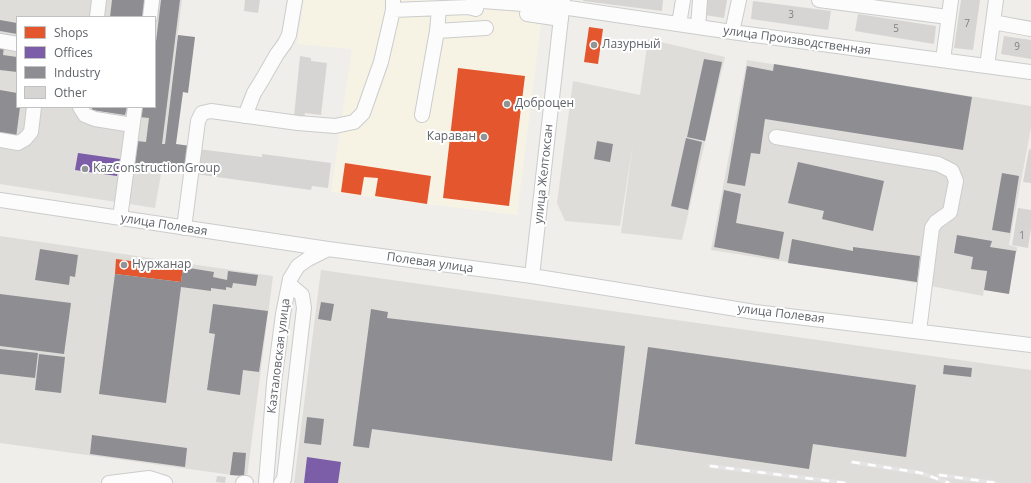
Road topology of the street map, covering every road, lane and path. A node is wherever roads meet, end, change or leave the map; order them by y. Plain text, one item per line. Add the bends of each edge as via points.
1 (99, 0) edge
2 (152, 0) edge
3 (295, 0) edge
4 (683, 0) edge
5 (700, 0) edge
6 (739, 0) edge
7 (819, 0) edge
8 (950, 0) edge
9 (996, 0) edge
10 (393, 5) edge
11 (439, 9) junction
12 (562, 9) edge
13 (97, 16) edge
14 (150, 16) edge
15 (948, 17) junction
16 (993, 22) junction
17 (679, 24) junction
18 (698, 27) junction
19 (486, 28) dead end
20 (1031, 29) edge
21 (437, 31) junction
22 (732, 32) junction
23 (0, 41) edge
24 (16, 44) edge
25 (943, 60) junction
26 (987, 66) junction
27 (1031, 72) edge
28 (34, 108) edge
29 (81, 108) edge
30 (135, 108) edge
31 (422, 115) dead end
32 (245, 116) junction
33 (132, 125) junction
34 (776, 137) dead end
35 (0, 140) edge
36 (0, 200) edge
37 (120, 218) junction
38 (184, 228) junction
39 (328, 249) junction
40 (532, 276) junction
41 (289, 284) junction
42 (919, 332) junction
43 (1031, 345) edge
44 (109, 483) edge
45 (165, 483) edge
46 (243, 483) edge
47 (246, 483) edge
48 (266, 483) edge
49 (281, 483) edge

1 - 13 street
2 - 14 street
3 - 32 street via 290,35 254,92
4 - 17 street
5 - 18 street
6 - 22 street
7 - 15 street
8 - 15 street
9 - 16 street
10 - 11 street, улица Производственная
10 - 32 street via 381,62 364,113 354,122 335,126 298,124
11 - 12 street, улица Производственная
11 - 21 street
12 - 17 street, улица Производственная
12 - 40 street, улица Желтоксан
15 - 25 street
16 - 20 street
16 - 26 street
17 - 18 street, улица Производственная
18 - 22 street, улица Производственная
19 - 21 street
21 - 31 street
22 - 25 street, улица Производственная
23 - 24 street
25 - 26 street, улица Производственная
26 - 27 street, улица Производственная
28 - 35 street via 31,132 25,139 18,143
29 - 33 street via 85,115 95,119
30 - 33 street
32 - 38 street via 210,111 202,113 198,121
33 - 37 street
34 - 42 street via 938,164 952,172 956,181 950,212 932,228
36 - 37 street, улица Полевая
37 - 38 street, улица Полевая
38 - 39 street, улица Полевая
39 - 40 street, Полевая улица
39 - 41 street, Казталовская улица via 298,266
40 - 42 street, улица Полевая via 756,312
41 - 48 street, Казталовская улица via 274,383
41 - 49 street via 302,295 304,308 284,478
42 - 43 street, улица Полевая
44 - 45 street via 149,478
46 - 47 street

